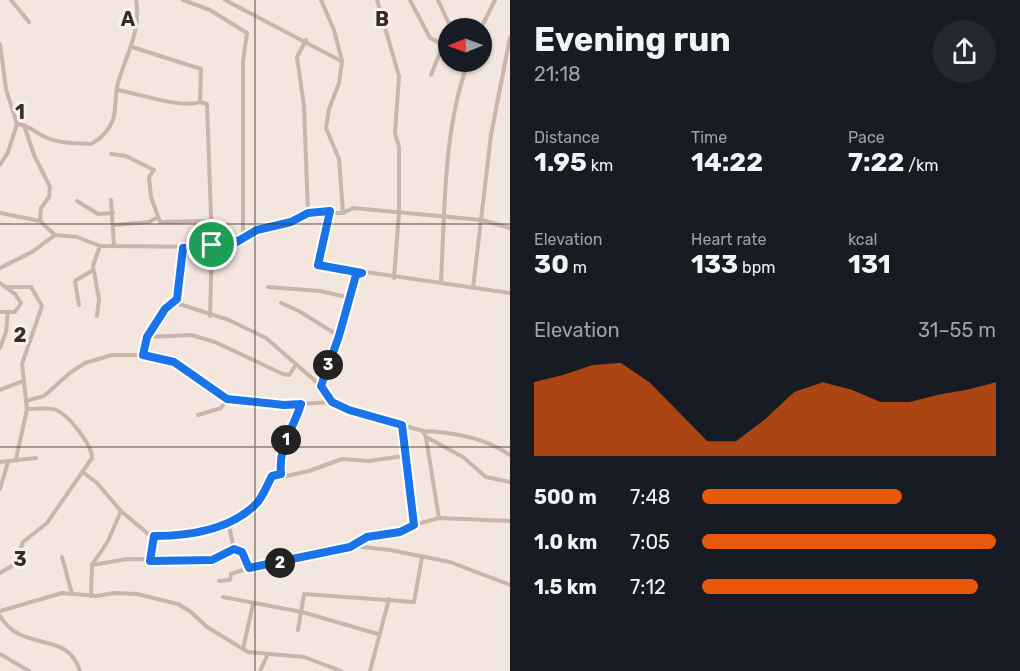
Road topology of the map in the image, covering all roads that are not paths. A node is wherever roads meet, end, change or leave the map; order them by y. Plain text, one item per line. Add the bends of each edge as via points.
1 (11, 0) edge
2 (136, 0) edge
3 (183, 0) edge
4 (225, 0) edge
5 (321, 0) edge
6 (377, 0) edge
7 (410, 0) edge
8 (438, 0) edge
9 (495, 0) edge
10 (446, 18) edge
11 (486, 18) edge
12 (29, 22) dead end
13 (510, 37) edge
14 (306, 40) junction
15 (438, 42) edge
16 (0, 44) edge
17 (132, 47) junction
18 (438, 59) edge
19 (342, 61) junction
20 (465, 72) edge
21 (431, 75) dead end
22 (117, 87) junction
23 (200, 102) junction
24 (16, 124) junction
25 (24, 125) junction
26 (111, 154) dead end
27 (0, 165) edge
28 (111, 200) dead end
29 (77, 201) dead end
30 (330, 211) junction
31 (0, 213) edge
32 (113, 213) junction
33 (308, 213) junction
34 (343, 213) junction
35 (399, 213) junction
36 (158, 217) junction
37 (444, 218) junction
38 (482, 220) junction
39 (40, 221) junction
40 (210, 221) junction
41 (114, 225) junction
42 (510, 228) edge
43 (55, 235) junction
44 (243, 240) junction
45 (212, 245) junction
46 (100, 246) junction
47 (114, 246) junction
48 (183, 248) junction
49 (0, 268) edge
50 (93, 270) junction
51 (362, 273) junction
52 (394, 278) junction
53 (441, 282) junction
54 (0, 283) edge
55 (268, 287) dead end
56 (8, 288) junction
57 (474, 288) junction
58 (510, 293) edge
59 (351, 298) junction
60 (173, 302) junction
61 (281, 303) dead end
62 (79, 305) dead end
63 (0, 312) edge
64 (8, 312) junction
65 (97, 316) dead end
66 (210, 316) junction
67 (339, 336) junction
68 (145, 341) junction
69 (0, 348) edge
70 (143, 355) junction
71 (295, 366) junction
72 (23, 381) junction
73 (321, 386) junction
74 (0, 390) edge
75 (227, 399) junction
76 (26, 401) junction
77 (332, 402) junction
78 (301, 404) junction
79 (27, 409) junction
80 (198, 415) dead end
81 (402, 425) junction
82 (423, 431) junction
83 (426, 437) junction
84 (510, 455) edge
85 (404, 456) junction
86 (36, 458) dead end
87 (16, 459) junction
88 (0, 462) edge
89 (8, 462) junction
90 (84, 473) junction
91 (281, 474) junction
92 (510, 482) edge
93 (0, 489) edge
94 (121, 511) junction
95 (439, 518) junction
96 (510, 521) edge
97 (228, 522) junction
98 (414, 525) junction
99 (153, 538) junction
100 (356, 544) junction
101 (234, 549) junction
102 (62, 556) dead end
103 (422, 557) junction
104 (150, 561) junction
105 (92, 565) junction
106 (249, 568) junction
107 (0, 573) edge
108 (219, 581) dead end
109 (510, 585) edge
110 (72, 594) junction
111 (91, 596) junction
112 (223, 597) dead end
113 (389, 599) junction
114 (253, 604) junction
115 (0, 611) edge
116 (302, 612) junction
117 (0, 616) edge
118 (298, 630) dead end
119 (378, 634) junction
120 (243, 649) junction
121 (0, 654) edge
122 (268, 654) junction
123 (29, 671) edge
124 (80, 671) edge
125 (260, 671) edge
126 (341, 671) edge
127 (370, 671) edge

1 - 12 street
2 - 17 street
3 - 44 street via 210,10 247,33 243,62
4 - 14 street
5 - 19 street
6 - 35 street via 399,76 395,133 399,147
7 - 15 street via 430,38
8 - 10 street
9 - 11 street
13 - 38 street via 491,135
14 - 19 street
14 - 33 street via 297,57 304,106
16 - 24 street
17 - 22 street
17 - 23 street via 201,69
18 - 21 street
19 - 34 street via 326,128 339,159
20 - 37 street via 454,107
22 - 23 street via 192,105
22 - 25 street via 113,121 91,144 61,142
23 - 40 street via 207,104
24 - 25 street
24 - 27 street via 8,153
25 - 39 street via 50,187
26 - 36 street via 126,156 154,170 149,177
28 - 32 street
29 - 32 street via 98,214
30 - 33 street
30 - 34 street
30 - 51 street via 318,265
31 - 39 street
32 - 41 street
33 - 44 street via 291,222 257,230
34 - 35 street via 353,208
35 - 37 street
35 - 52 street
36 - 40 street via 160,222
36 - 41 street via 149,222
37 - 38 street
37 - 53 street
38 - 42 street
38 - 57 street
39 - 43 street
40 - 45 street
41 - 47 street
43 - 46 street via 77,237
43 - 49 street
44 - 45 street via 228,247
45 - 48 street
45 - 66 street
46 - 47 street
46 - 50 street
47 - 48 street
48 - 60 street via 180,285
50 - 62 street via 75,281
50 - 65 street via 99,299
51 - 52 street
51 - 59 street via 356,275
52 - 53 street
53 - 57 street
54 - 56 street
55 - 59 street
56 - 64 street via 21,303 18,310
56 - 72 street via 31,286 42,306 22,364
57 - 58 street
59 - 67 street
60 - 66 street
60 - 68 street
61 - 67 street
63 - 64 street
64 - 69 street
66 - 71 street via 229,320 266,338
67 - 73 street
68 - 70 street
68 - 71 street via 191,335 216,342 283,374 289,375
70 - 75 street via 174,362
70 - 76 street via 112,355 85,363 44,396
71 - 73 street
72 - 74 street
72 - 76 street
73 - 77 street
75 - 78 street
75 - 80 street via 221,408
76 - 79 street
77 - 78 street
77 - 81 street
78 - 91 street via 282,444
79 - 87 street
79 - 90 street via 54,409 69,421 92,454
81 - 82 street
81 - 85 street
82 - 83 street
82 - 84 street via 480,440
83 - 92 street via 455,450 486,477
83 - 95 street
85 - 91 street via 342,459 309,471 282,477
85 - 98 street
86 - 87 street
87 - 89 street
88 - 89 street
89 - 93 street
90 - 94 street
90 - 107 street via 47,524 23,542 15,564
91 - 97 street via 272,476 258,503
94 - 99 street
94 - 105 street
95 - 96 street
95 - 98 street
97 - 99 street via 203,532
97 - 101 street
98 - 100 street via 400,532 367,537
99 - 104 street
100 - 103 street
100 - 106 street
101 - 104 street via 212,560
101 - 106 street via 242,552
102 - 110 street
103 - 109 street via 450,562
103 - 113 street via 414,603
104 - 105 street via 127,559
105 - 111 street
106 - 108 street via 231,574 230,580
110 - 111 street
110 - 115 street via 62,593
111 - 120 street via 136,594 178,604
112 - 114 street
113 - 116 street via 304,594
113 - 119 street
114 - 116 street
114 - 120 street
116 - 118 street
116 - 119 street
117 - 124 street via 31,641 69,651
119 - 127 street
120 - 122 street
121 - 123 street
122 - 125 street
122 - 126 street via 318,660

